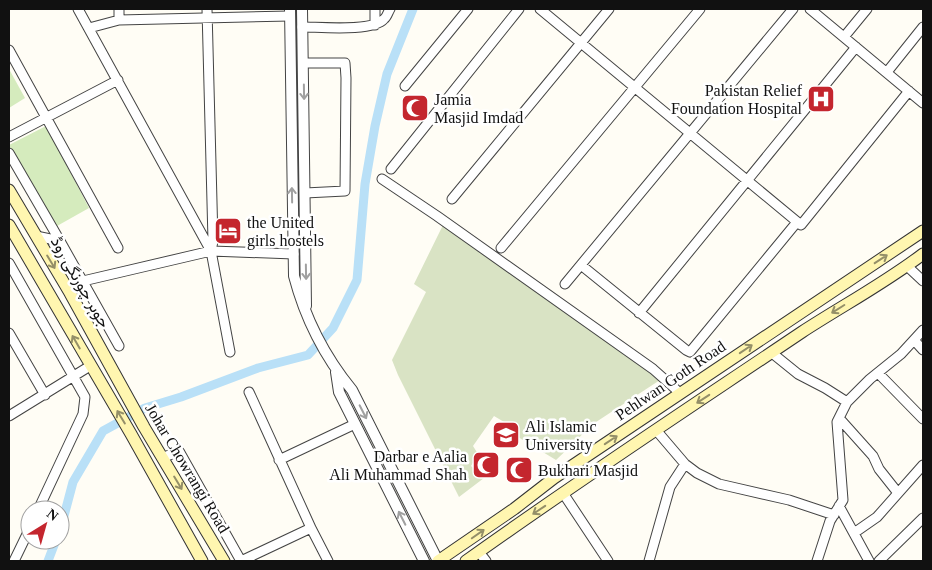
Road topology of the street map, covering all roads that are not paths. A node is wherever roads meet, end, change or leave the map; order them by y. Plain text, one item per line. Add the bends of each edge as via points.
1 (78, 9) edge
2 (119, 9) edge
3 (207, 9) edge
4 (302, 9) edge
5 (375, 9) edge
6 (390, 9) edge
7 (468, 9) edge
8 (519, 9) edge
9 (540, 9) edge
10 (609, 9) edge
11 (700, 9) edge
12 (793, 9) edge
13 (810, 9) edge
14 (867, 9) edge
15 (290, 12) edge
16 (207, 19) junction
17 (119, 20) junction
18 (375, 25) junction
19 (302, 27) junction
20 (88, 28) junction
21 (923, 28) edge
22 (844, 37) junction
23 (581, 43) junction
24 (856, 47) junction
25 (9, 50) edge
26 (303, 63) junction
27 (887, 72) junction
28 (118, 80) junction
29 (405, 86) dead end
30 (636, 87) junction
31 (909, 91) junction
32 (923, 103) edge
33 (46, 117) junction
34 (691, 134) junction
35 (9, 137) edge
36 (9, 153) edge
37 (391, 169) dead end
38 (382, 179) dead end
39 (747, 180) junction
40 (9, 190) edge
41 (305, 193) junction
42 (452, 199) dead end
43 (797, 222) junction
44 (9, 226) edge
45 (923, 231) edge
46 (36, 236) junction
47 (60, 241) junction
48 (118, 248) dead end
49 (501, 248) dead end
50 (211, 251) junction
51 (294, 254) junction
52 (923, 254) edge
53 (9, 263) edge
54 (581, 265) junction
55 (907, 266) junction
56 (83, 281) junction
57 (923, 281) edge
58 (565, 284) dead end
59 (70, 294) junction
60 (639, 313) junction
61 (307, 316) junction
62 (923, 330) edge
63 (9, 333) edge
64 (914, 340) junction
65 (119, 346) dead end
66 (923, 350) edge
67 (230, 352) dead end
68 (772, 353) junction
69 (90, 366) junction
70 (336, 372) junction
71 (878, 373) junction
72 (74, 376) junction
73 (124, 391) joint
74 (249, 392) dead end
75 (680, 393) junction
76 (45, 395) junction
77 (847, 402) junction
78 (9, 416) edge
79 (839, 418) junction
80 (923, 419) edge
81 (355, 424) junction
82 (656, 430) junction
83 (162, 458) junction
84 (279, 460) junction
85 (685, 464) junction
86 (923, 465) edge
87 (563, 493) junction
88 (898, 493) junction
89 (43, 500) edge
90 (839, 506) junction
91 (507, 514) junction
92 (834, 515) junction
93 (923, 518) edge
94 (515, 526) junction
95 (311, 528) junction
96 (854, 533) junction
97 (20, 549) edge
98 (483, 556) edge
99 (14, 561) edge
100 (202, 561) edge
101 (224, 561) edge
102 (241, 561) edge
103 (328, 561) edge
104 (424, 561) edge
105 (438, 561) edge
106 (466, 561) edge
107 (608, 561) edge
108 (649, 561) edge
109 (817, 561) edge
110 (869, 561) edge
111 (879, 561) edge

1 - 20 street
2 - 17 street
3 - 16 street
4 - 19 street
5 - 18 street
6 - 18 street
7 - 29 street
8 - 37 street
9 - 23 street
10 - 23 street
11 - 30 street
12 - 34 street
13 - 22 street
14 - 22 street
15 - 16 street
51 -> 15 street
16 - 17 street
16 - 50 street
17 - 20 street
18 - 19 street
19 - 26 street
20 - 28 street
21 - 27 street
22 - 24 street
23 - 30 street
23 - 42 street
24 - 27 street
24 - 39 street
25 - 33 street
26 -> 41 street
26 - 41 street via 345,63 346,78 345,191
27 - 31 street
28 - 33 street
28 - 50 street
30 - 34 street
30 - 49 street
31 - 32 street
31 - 43 street via 801,225
33 - 35 street
33 - 48 street
34 - 39 street
34 - 54 street
36 - 47 street
38 - 75 street via 653,369
39 - 43 street
39 - 60 street
40 - 46 main road, جوہر چورنگی روڈ
41 -> 61 street
43 - 60 street via 690,352
69 -> 44 main road
75 -> 45 main road, Pehlwan Goth Road
46 - 47 street
46 -> 59 main road, جوہر چورنگی روڈ
47 - 56 street
50 - 51 street
50 - 56 street
50 - 67 street
51 - 61 street via 294,276
52 - 55 main road, Pehlwan Goth Road
53 - 72 street
54 - 58 street
54 - 60 street
55 - 57 street
55 -> 68 main road, Pehlwan Goth Road
56 - 59 street
56 - 65 street
59 - 73 main road, جوہر چورنگی روڈ
61 - 70 street
62 - 64 street
63 - 76 street
64 - 66 street
64 - 71 street
68 - 77 street via 798,374
68 -> 82 main road, Pehlwan Goth Road
69 - 72 street
100 -> 69 main road, Johar Chowrangi Road
70 - 81 street via 339,392
70 -> 105 street via 352,390
71 - 77 street
71 - 80 street
72 - 76 street
72 - 89 street via 84,393 85,408
73 - 83 main road, Johar Chowrangi Road
74 - 84 street
91 -> 75 main road, Pehlwan Goth Road via 554,478
76 - 78 street
77 - 79 street
79 - 88 street via 873,456
79 - 90 street via 843,500
81 - 84 street
104 -> 81 street
82 - 85 street
82 - 87 main road, Pehlwan Goth Road
83 -> 101 main road, Johar Chowrangi Road
83 - 102 street via 179,451
84 - 95 street
85 - 92 street via 719,484 788,500
85 - 108 street via 670,487
86 - 88 street
87 -> 94 main road, Pehlwan Goth Road
87 - 107 street
88 - 96 street via 877,517
90 - 92 street
90 - 96 street
91 - 94 main road
105 -> 91 main road, Pehlwan Goth Road
92 - 109 street
93 - 111 street
94 - 98 main road, Pehlwan Goth Road
95 - 102 street
95 - 103 street
96 - 110 street
97 - 99 street
98 - 106 main road, Pehlwan Goth Road

